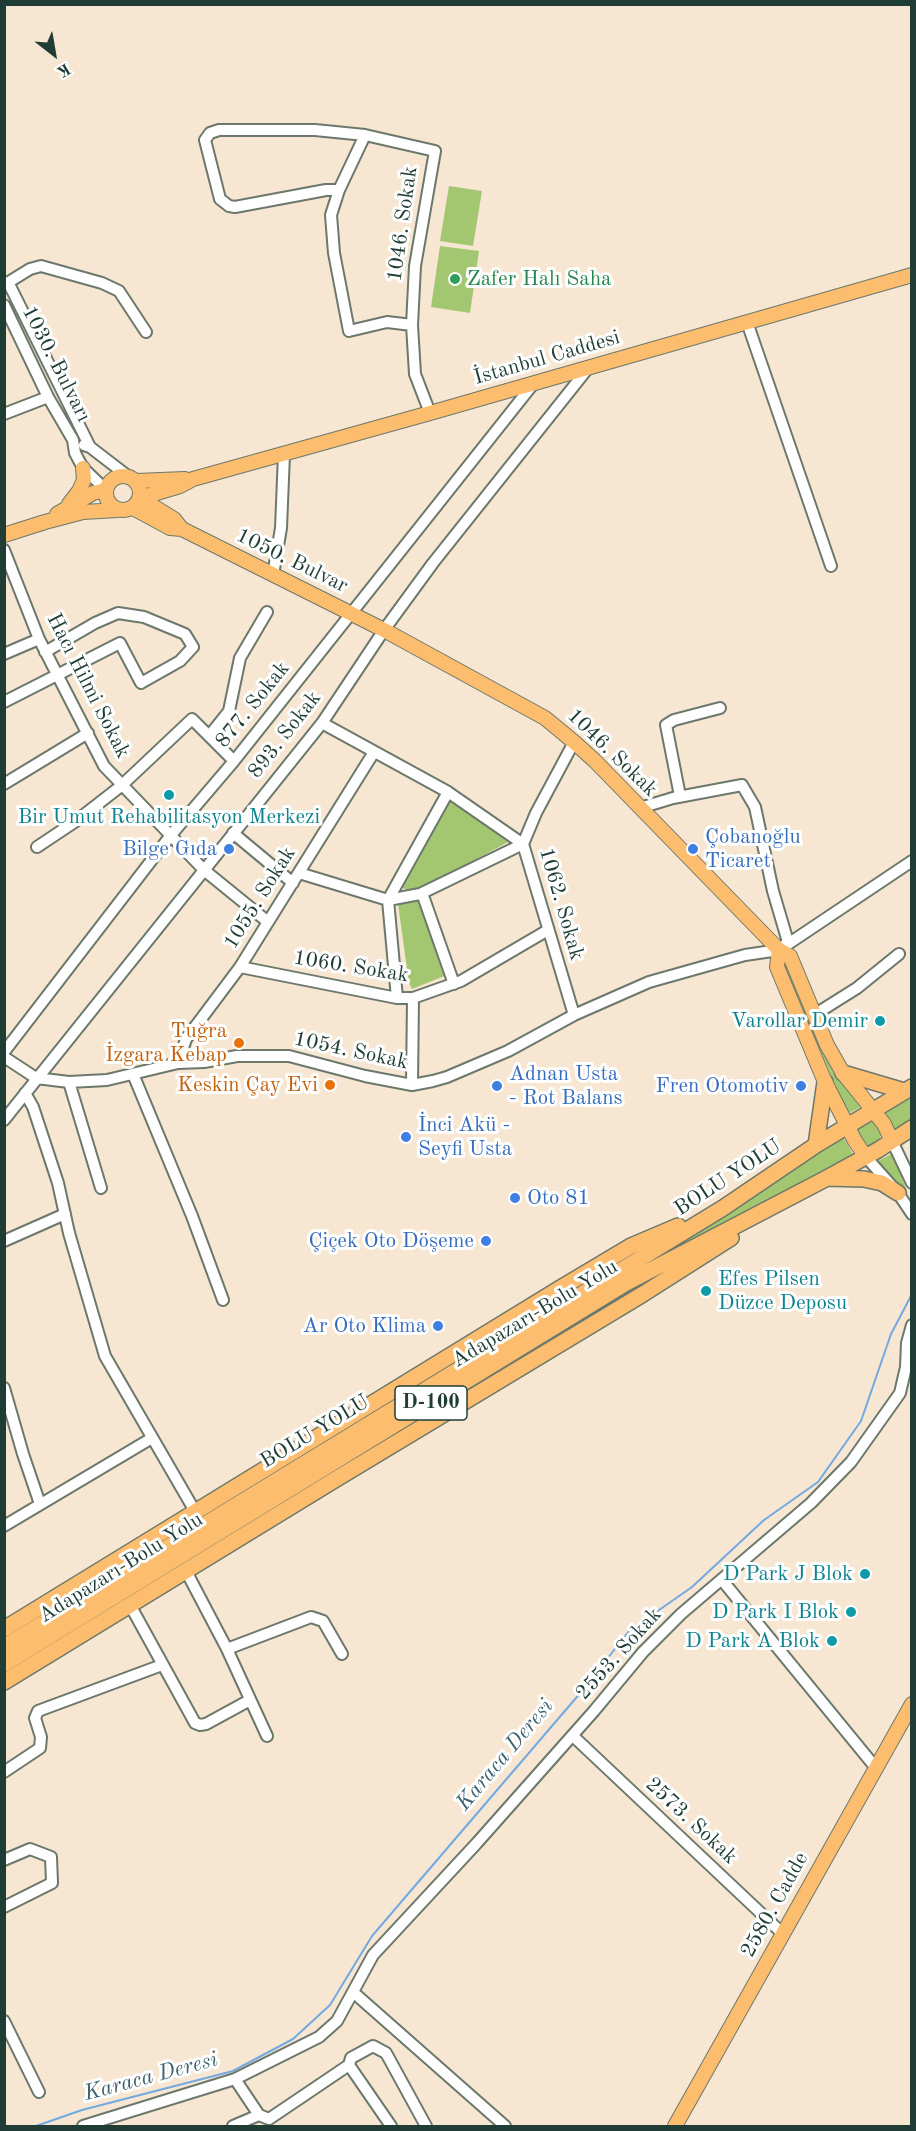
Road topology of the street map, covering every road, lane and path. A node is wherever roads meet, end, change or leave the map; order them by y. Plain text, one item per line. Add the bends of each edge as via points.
1 (365, 135) junction
2 (339, 190) junction
3 (912, 275) edge
4 (6, 283) edge
5 (4, 305) edge
6 (747, 322) junction
7 (412, 325) junction
8 (146, 332) dead end
9 (589, 368) junction
10 (534, 383) junction
11 (48, 396) junction
12 (430, 413) junction
13 (4, 414) edge
14 (73, 440) junction
15 (90, 447) junction
16 (284, 454) junction
17 (83, 468) junction
18 (132, 479) junction
19 (193, 479) junction
20 (106, 490) junction
21 (137, 503) junction
22 (63, 510) junction
23 (118, 510) junction
24 (45, 522) junction
25 (4, 536) edge
26 (4, 550) edge
27 (831, 566) dead end
28 (273, 575) junction
29 (267, 612) dead end
30 (350, 614) junction
31 (384, 630) junction
32 (39, 639) junction
33 (45, 652) junction
34 (4, 654) edge
35 (56, 676) junction
36 (4, 702) edge
37 (720, 708) dead end
38 (322, 723) junction
39 (88, 733) junction
40 (209, 736) junction
41 (574, 742) junction
42 (374, 752) junction
43 (234, 761) junction
44 (4, 784) edge
45 (121, 786) junction
46 (448, 792) junction
47 (680, 796) junction
48 (640, 808) junction
49 (233, 833) junction
50 (171, 835) junction
51 (523, 844) junction
52 (37, 847) dead end
53 (912, 861) edge
54 (204, 870) junction
55 (296, 878) junction
56 (422, 893) junction
57 (388, 900) junction
58 (268, 922) junction
59 (548, 930) junction
60 (779, 950) junction
61 (899, 954) dead end
62 (240, 967) junction
63 (454, 984) junction
64 (397, 998) junction
65 (413, 998) junction
66 (574, 1015) junction
67 (814, 1015) junction
68 (4, 1052) edge
69 (4, 1058) edge
70 (178, 1063) junction
71 (843, 1073) junction
72 (133, 1074) junction
73 (36, 1078) junction
74 (69, 1082) junction
75 (825, 1082) junction
76 (412, 1085) junction
77 (908, 1089) edge
78 (25, 1093) junction
79 (859, 1117) junction
80 (4, 1120) edge
81 (912, 1128) edge
82 (892, 1141) junction
83 (816, 1144) junction
84 (866, 1156) junction
85 (827, 1178) junction
86 (912, 1183) edge
87 (101, 1188) dead end
88 (898, 1193) junction
89 (781, 1202) junction
90 (723, 1208) junction
91 (65, 1214) junction
92 (912, 1214) edge
93 (4, 1241) edge
94 (223, 1300) dead end
95 (912, 1325) edge
96 (5, 1390) edge
97 (152, 1438) junction
98 (40, 1504) junction
99 (196, 1513) junction
100 (4, 1526) edge
101 (186, 1571) junction
102 (722, 1580) junction
103 (130, 1605) junction
104 (4, 1629) edge
105 (4, 1647) edge
106 (227, 1649) junction
107 (342, 1654) dead end
108 (4, 1664) edge
109 (162, 1665) junction
110 (4, 1682) edge
111 (250, 1700) junction
112 (912, 1704) edge
113 (267, 1736) dead end
114 (573, 1736) junction
115 (876, 1768) junction
116 (4, 1772) edge
117 (4, 1860) edge
118 (4, 1906) edge
119 (783, 1934) junction
120 (353, 1992) junction
121 (6, 2029) edge
122 (349, 2065) junction
123 (236, 2079) junction
124 (39, 2092) dead end
125 (268, 2120) edge
126 (83, 2127) edge
127 (233, 2127) edge
128 (391, 2127) edge
129 (426, 2127) edge
130 (505, 2127) edge
131 (675, 2127) edge

1 - 2 street
1 - 2 street via 315,130 219,130 205,140 220,199 229,206
1 - 7 street, 1046. Sokak via 435,151 415,266
2 - 7 street via 331,215 349,331 387,322
3 - 6 main road, İstanbul Caddesi
4 - 8 street via 41,266 102,283 119,291
4 - 15 street
5 - 11 street, 1030. Bulvarı
6 - 9 main road, İstanbul Caddesi
6 - 27 street
7 - 12 street, 1046. Sokak via 415,374
9 - 10 main road, İstanbul Caddesi
9 - 31 street, 893. Sokak
10 - 12 main road, İstanbul Caddesi
10 - 30 street, 877. Sokak
11 - 13 street
11 - 14 street, 1030. Bulvarı
12 - 16 main road, İstanbul Caddesi
14 - 15 street, 1030. Bulvarı
14 - 17 street, 1030. Bulvarı
15 - 18 street, 1030. Bulvarı
16 - 19 main road, İstanbul Caddesi
16 - 28 street via 281,528
17 - 20 street, 1030. Bulvarı
17 - 22 main road via 84,480 79,491
18 - 19 main road, İstanbul Caddesi
18 - 20 main road via 117,477
18 - 21 main road via 140,488
19 - 21 main road, İstanbul Caddesi
20 - 22 main road
20 - 23 main road via 108,501
21 - 23 main road via 127,510
21 - 28 main road, 1050. Bulvar via 174,519 182,529
22 - 24 main road
23 - 24 main road via 83,512
24 - 25 main road
26 - 32 street, Hacı Hilmi Sokak
28 - 30 main road, 1050. Bulvar
29 - 40 street via 240,658 229,711
30 - 31 main road, 1050. Bulvar
30 - 43 street, 877. Sokak
31 - 38 street, 893. Sokak
31 - 41 main road, 1046. Sokak via 544,718
32 - 33 street, Hacı Hilmi Sokak
32 - 34 street
33 - 35 street, Hacı Hilmi Sokak
33 - 35 street via 118,613 144,617 185,634 193,647 180,661 141,683 120,643
35 - 36 street
35 - 39 street, Hacı Hilmi Sokak
37 - 47 street via 666,725
38 - 42 street
38 - 49 street, 893. Sokak
39 - 44 street
39 - 45 street, Hacı Hilmi Sokak via 104,766
40 - 43 street
40 - 45 street via 192,719
41 - 48 main road, 1046. Sokak
41 - 51 street, 1062. Sokak
42 - 46 street
42 - 55 street, 1055. Sokak
43 - 50 street, 877. Sokak
45 - 50 street, Hacı Hilmi Sokak
45 - 52 street
46 - 51 street
46 - 57 street
47 - 48 street
47 - 60 street via 742,784 755,807 788,942
48 - 60 main road, 1046. Sokak
49 - 54 street, 893. Sokak
49 - 55 street
50 - 54 street, Hacı Hilmi Sokak
50 - 68 street, 877. Sokak
51 - 56 street
51 - 59 street, 1062. Sokak
53 - 60 street
54 - 58 street, Hacı Hilmi Sokak
54 - 73 street, 893. Sokak
55 - 57 street
55 - 58 street, 1055. Sokak
56 - 57 street
56 - 63 street
57 - 64 street
58 - 62 street, 1055. Sokak
59 - 63 street, 1060. Sokak
59 - 66 street, 1062. Sokak
60 - 66 street, 1054. Sokak via 745,955 649,982
60 - 67 main road, 1046. Sokak via 790,956
60 - 75 main road via 777,967
61 - 67 street via 857,988
62 - 64 street, 1060. Sokak
62 - 70 street, 1055. Sokak via 186,1039
63 - 65 street, 1060. Sokak
64 - 65 street, 1060. Sokak
65 - 76 street
66 - 76 street, 1054. Sokak via 508,1051 447,1077
67 - 71 main road, 1046. Sokak
69 - 73 street
70 - 72 street, 1054. Sokak
70 - 76 street, 1054. Sokak via 237,1056 289,1056
71 - 77 highway
71 - 79 main road, 1046. Sokak
72 - 74 street, 1054. Sokak
72 - 94 street
73 - 74 street, 1054. Sokak
73 - 78 street, 893. Sokak
74 - 87 street
75 - 79 main road
75 - 83 highway
77 - 79 highway, D-100
78 - 80 street, 893. Sokak
78 - 91 street via 33,1107
79 - 82 main road via 885,1124
79 - 83 highway, BOLU YOLU / D-100
79 - 84 main road via 855,1142
81 - 82 highway, Adapazarı-Bolu Yolu / D-100
82 - 84 highway, Adapazarı-Bolu Yolu / D-100
82 - 86 street
83 - 90 highway, BOLU YOLU / D-100
84 - 85 highway, Adapazarı-Bolu Yolu / D-100
84 - 88 street
85 - 88 highway via 864,1179 882,1183
85 - 89 highway, Adapazarı-Bolu Yolu / D-100
88 - 92 street
89 - 101 highway via 643,1294
89 - 108 highway, Adapazarı-Bolu Yolu / D-100 via 626,1283
90 - 99 highway via 631,1246
90 - 105 highway, BOLU YOLU / D-100
91 - 93 street
91 - 97 street via 105,1356
95 - 102 street, 2553. Sokak via 900,1393 851,1462 811,1503
96 - 98 street
97 - 98 street
97 - 99 street
98 - 100 street
99 - 104 highway
101 - 103 highway
101 - 106 street
102 - 114 street, 2553. Sokak via 644,1652
102 - 115 street
103 - 109 street
103 - 110 highway
106 - 107 street via 311,1617 323,1621
106 - 111 street
109 - 111 street via 198,1724 206,1724
109 - 116 street via 38,1711 35,1718 40,1748
111 - 113 street
112 - 115 main road, 2580. Cadde
114 - 119 street, 2573. Sokak
114 - 120 street, 2553. Sokak via 372,1955
115 - 119 main road, 2580. Cadde
117 - 118 street via 30,1849 51,1857 52,1883
119 - 131 main road, 2580. Cadde
120 - 123 street, 2553. Sokak via 336,2021 319,2037
120 - 130 street
121 - 124 street
122 - 125 street
122 - 128 street
122 - 129 street via 351,2058 373,2046 386,2053
123 - 125 street
123 - 126 street, 2553. Sokak
125 - 127 street

